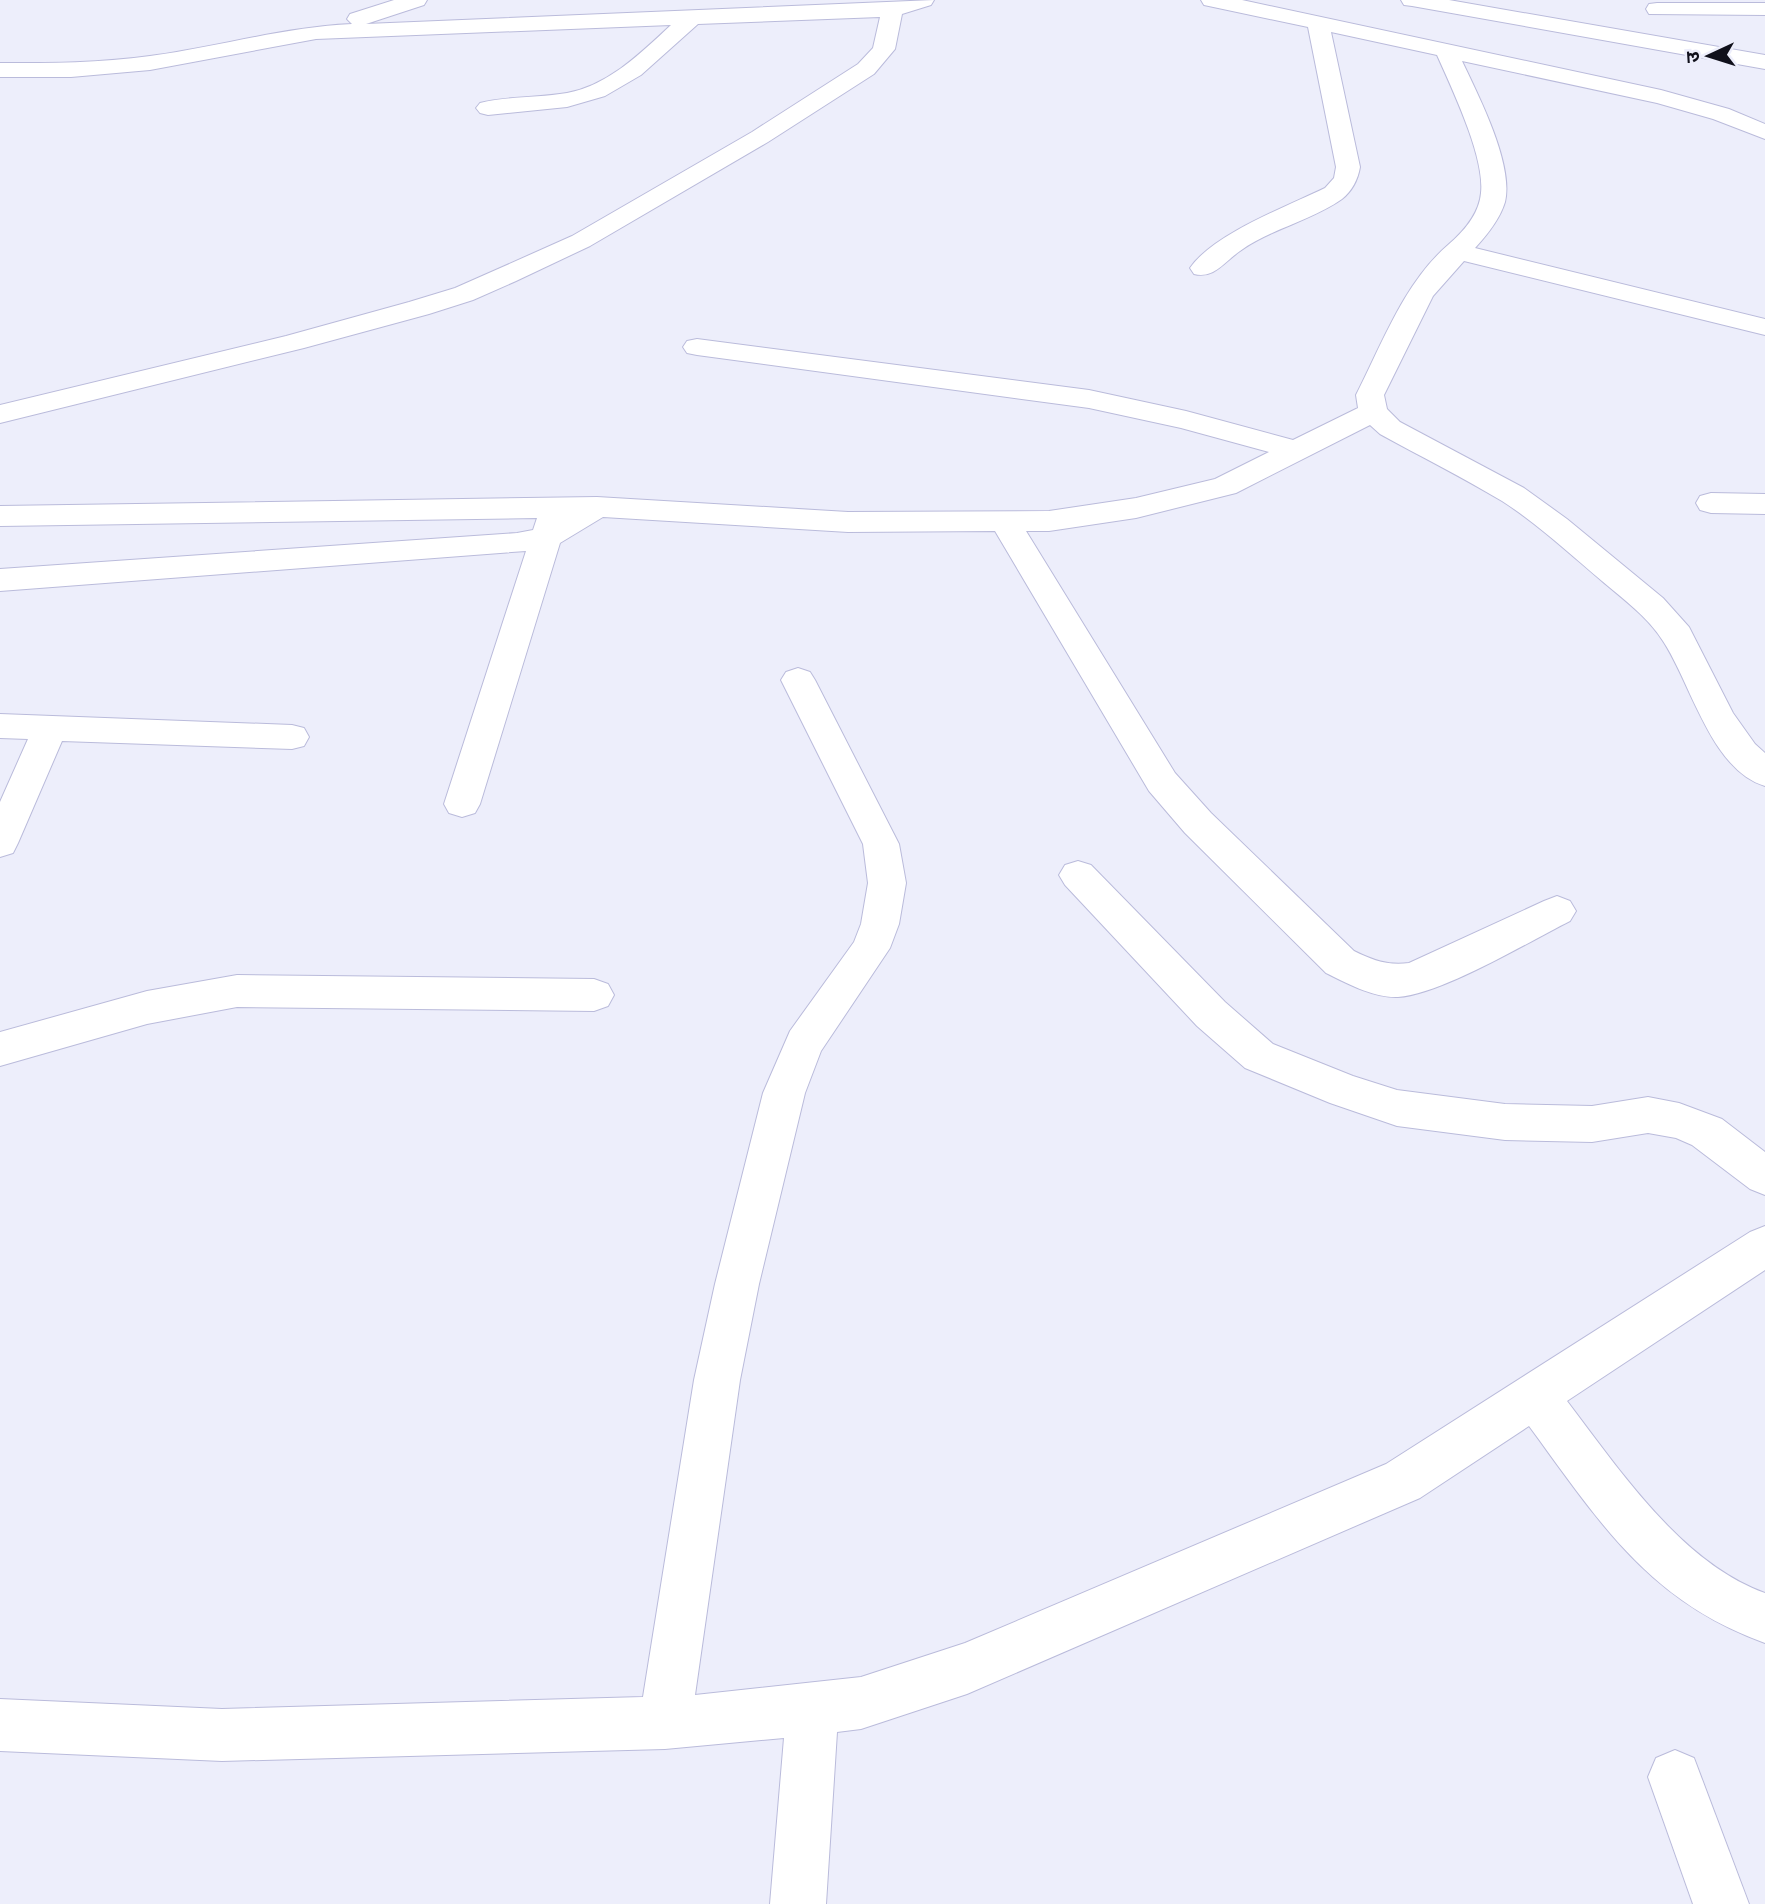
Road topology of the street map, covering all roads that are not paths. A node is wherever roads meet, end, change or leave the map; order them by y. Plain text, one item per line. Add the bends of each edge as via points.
1 (416, 0) edge
2 (923, 0) edge
3 (1212, 0) edge
4 (1412, 0) edge
5 (1762, 0) edge
6 (1765, 7) edge
7 (1657, 9) dead end
8 (892, 10) junction
9 (691, 19) junction
10 (1318, 24) junction
11 (316, 32) junction
12 (1446, 50) junction
13 (1765, 62) edge
14 (0, 71) edge
15 (488, 108) dead end
16 (1765, 132) edge
17 (1455, 251) junction
18 (1203, 268) dead end
19 (1765, 327) edge
20 (697, 347) dead end
21 (1373, 412) junction
22 (1, 420) edge
23 (1298, 451) junction
24 (1711, 503) dead end
25 (1765, 504) edge
26 (0, 516) edge
27 (1004, 521) junction
28 (552, 522) junction
29 (0, 580) edge
30 (798, 680) dead end
31 (0, 726) edge
32 (51, 727) junction
33 (292, 737) dead end
34 (1765, 773) edge
35 (462, 804) dead end
36 (0, 842) edge
37 (1078, 875) dead end
38 (1557, 911) dead end
39 (594, 995) dead end
40 (0, 1049) edge
41 (1765, 1176) edge
42 (1765, 1246) edge
43 (1535, 1396) junction
44 (1765, 1618) edge
45 (812, 1709) junction
46 (665, 1723) junction
47 (0, 1725) edge
48 (1675, 1777) dead end
49 (798, 1904) edge
50 (1721, 1904) edge

1 - 11 street
2 - 8 street
3 - 10 street
4 - 13 street
5 - 6 street
6 - 7 street
8 - 9 street
8 - 22 street via 884,49 866,69 581,242 430,304
9 - 11 street
9 - 15 street via 609,86 584,95
10 - 12 street
10 - 18 street via 1348,166 1346,179 1334,193 1232,244
11 - 14 street via 150,63
12 - 16 street via 1661,97
12 - 17 street via 1464,90 1494,191 1491,212
17 - 19 street
17 - 21 street via 1425,287 1374,385 1370,395
20 - 23 street via 1089,399
21 - 23 street
21 - 34 street via 1390,428 1513,495 1652,606 1677,635 1719,718 1743,753
23 - 27 street via 1225,486 1149,505 1049,521
24 - 25 street
26 - 28 street
27 - 28 street via 848,522 597,507
27 - 38 street via 1162,782 1340,962 1368,976 1399,981 1428,972
28 - 29 street via 517,543
28 - 35 street
30 - 46 street via 881,844 887,883 871,948 804,1043 784,1093 717,1380
31 - 32 street
32 - 33 street
32 - 36 street
37 - 41 street via 1211,1014 1259,1056 1397,1108 1505,1122 1592,1124 1648,1115 1679,1121 1707,1132
39 - 40 street via 224,992 150,1005
42 - 43 street
43 - 44 street via 1647,1539 1674,1565 1731,1605
43 - 45 street via 1403,1481 967,1668 861,1703
45 - 46 street
45 - 49 street
46 - 47 street via 222,1735
48 - 50 street

